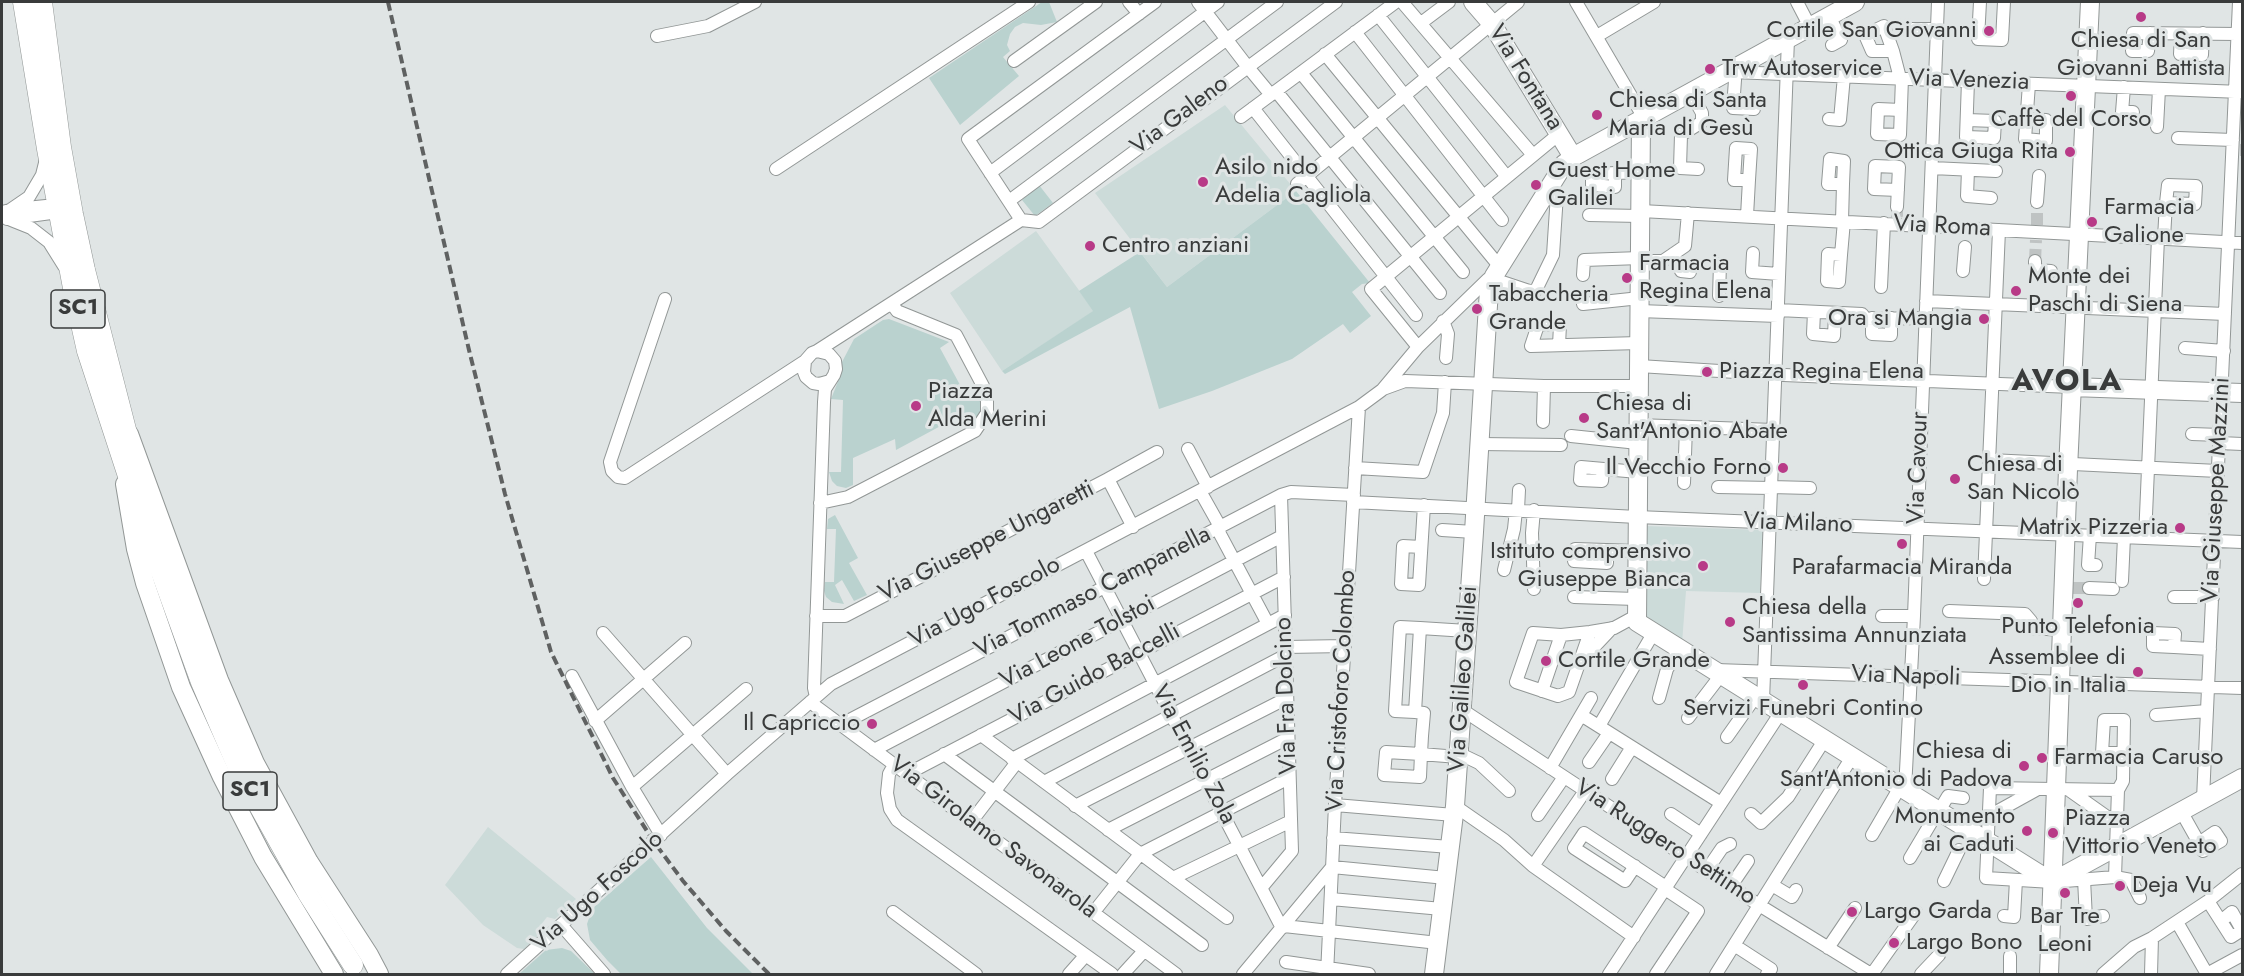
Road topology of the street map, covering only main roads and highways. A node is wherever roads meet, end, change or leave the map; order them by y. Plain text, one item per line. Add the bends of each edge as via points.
1 (23, 2) edge
2 (42, 2) edge
3 (173, 606) junction
4 (362, 965) edge

1 - 3 main road, SC1 via 87,351
2 - 3 main road, SC1 via 71,203 85,270
3 - 4 main road, SC1 via 239,770 308,894

